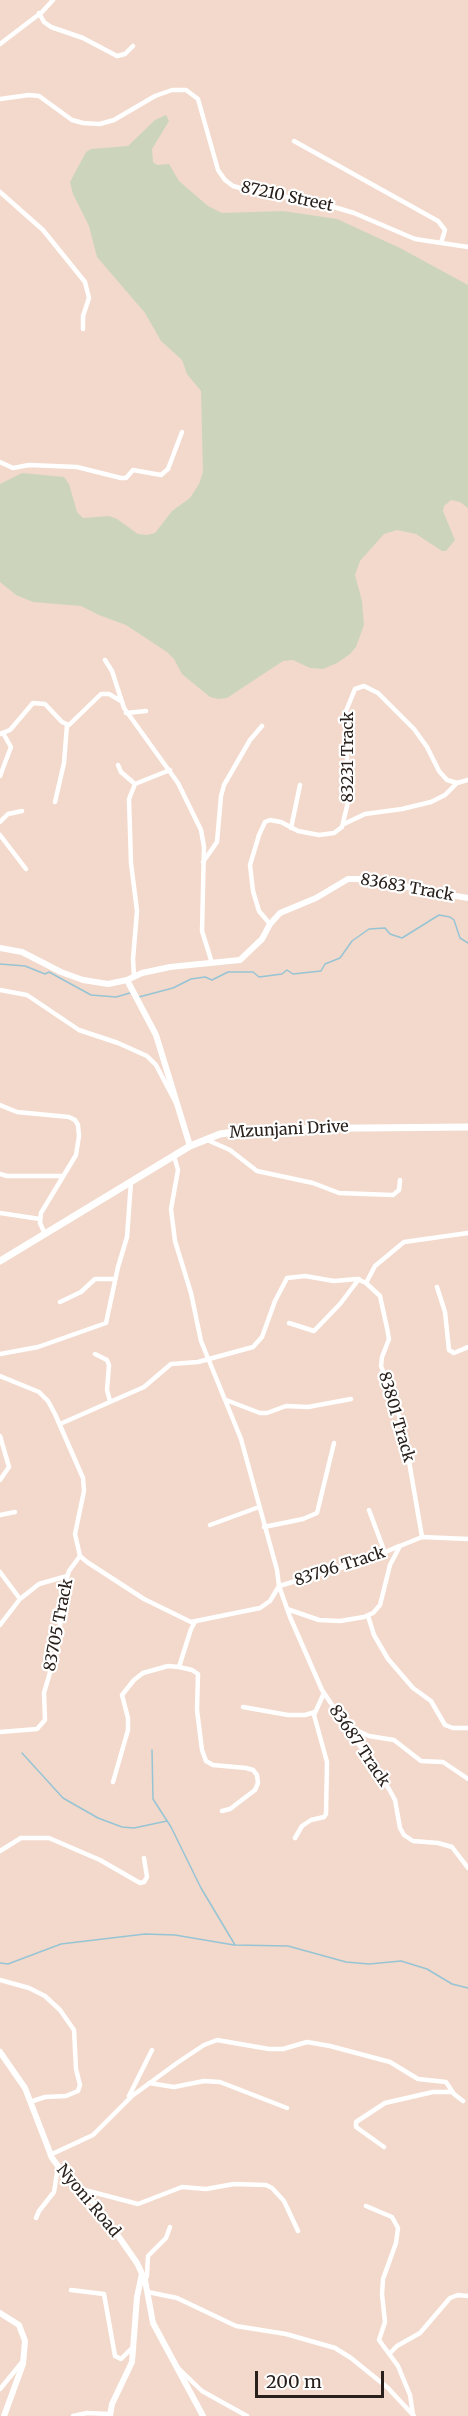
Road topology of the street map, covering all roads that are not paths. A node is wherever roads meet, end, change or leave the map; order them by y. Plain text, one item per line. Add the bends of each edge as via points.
1 (53, 0) edge
2 (39, 14) junction
3 (0, 44) edge
4 (133, 46) dead end
5 (0, 99) edge
6 (294, 141) dead end
7 (0, 192) edge
8 (441, 243) junction
9 (468, 247) edge
10 (82, 329) dead end
11 (182, 432) dead end
12 (0, 462) edge
13 (105, 660) dead end
14 (121, 701) junction
15 (146, 711) dead end
16 (126, 713) junction
17 (67, 725) junction
18 (262, 726) dead end
19 (2, 733) edge
20 (118, 765) dead end
21 (170, 770) junction
22 (0, 776) edge
23 (468, 780) edge
24 (457, 783) junction
25 (135, 784) junction
26 (300, 785) dead end
27 (55, 802) dead end
28 (22, 811) dead end
29 (0, 822) edge
30 (344, 824) junction
31 (291, 828) junction
32 (0, 835) edge
33 (203, 862) junction
34 (26, 869) dead end
35 (468, 898) edge
36 (270, 924) junction
37 (0, 948) edge
38 (212, 963) junction
39 (134, 976) junction
40 (127, 980) junction
41 (0, 990) edge
42 (176, 1103) junction
43 (0, 1105) edge
44 (468, 1126) edge
45 (205, 1139) junction
46 (190, 1146) junction
47 (174, 1156) junction
48 (0, 1174) edge
49 (62, 1176) junction
50 (400, 1180) dead end
51 (131, 1182) junction
52 (0, 1213) edge
53 (40, 1219) junction
54 (468, 1233) edge
55 (45, 1234) junction
56 (0, 1261) edge
57 (115, 1279) junction
58 (359, 1279) junction
59 (366, 1283) junction
60 (437, 1287) dead end
61 (60, 1302) dead end
62 (289, 1323) dead end
63 (468, 1347) edge
64 (0, 1354) edge
65 (95, 1354) dead end
66 (207, 1359) junction
67 (0, 1376) edge
68 (351, 1399) dead end
69 (226, 1400) junction
70 (110, 1401) junction
71 (60, 1424) junction
72 (0, 1436) edge
73 (334, 1443) dead end
74 (0, 1480) edge
75 (259, 1507) junction
76 (369, 1510) dead end
77 (15, 1512) dead end
78 (0, 1515) edge
79 (210, 1525) dead end
80 (264, 1527) junction
81 (422, 1537) junction
82 (468, 1539) edge
83 (400, 1546) junction
84 (385, 1553) junction
85 (80, 1556) junction
86 (0, 1572) edge
87 (67, 1576) junction
88 (279, 1586) junction
89 (20, 1599) junction
90 (287, 1609) junction
91 (368, 1616) junction
92 (195, 1622) junction
93 (0, 1625) edge
94 (179, 1667) junction
95 (324, 1693) junction
96 (243, 1707) dead end
97 (315, 1712) junction
98 (345, 1725) junction
99 (468, 1728) edge
100 (0, 1732) edge
101 (468, 1779) edge
102 (113, 1782) dead end
103 (222, 1811) dead end
104 (295, 1838) dead end
105 (0, 1851) edge
106 (144, 1858) dead end
107 (468, 1868) edge
108 (0, 1980) edge
109 (152, 2050) dead end
110 (0, 2052) edge
111 (150, 2083) junction
112 (452, 2092) junction
113 (128, 2099) junction
114 (464, 2101) dead end
115 (30, 2102) junction
116 (287, 2108) dead end
117 (384, 2147) dead end
118 (50, 2155) junction
119 (58, 2167) junction
120 (76, 2188) junction
121 (366, 2206) dead end
122 (36, 2218) dead end
123 (170, 2227) dead end
124 (298, 2231) dead end
125 (143, 2276) junction
126 (71, 2290) dead end
127 (148, 2292) junction
128 (468, 2296) edge
129 (0, 2313) edge
130 (134, 2346) junction
131 (389, 2354) junction
132 (24, 2359) junction
133 (178, 2368) junction
134 (0, 2389) edge
135 (110, 2415) edge
136 (4, 2416) edge
137 (73, 2416) edge
138 (203, 2416) edge
139 (247, 2416) edge
140 (414, 2416) edge

1 - 2 street
2 - 3 street
2 - 4 street via 51,27 117,56 126,54
5 - 8 street, 87210 Street via 39,96 68,117 90,124 114,120 172,90 186,90 198,99 218,170 233,186 321,203 404,236
6 - 8 street via 438,222 445,230
7 - 10 street via 44,230 85,282 89,298
8 - 9 street, 87210 Street
11 - 12 street via 168,469 161,475 133,470 124,479 76,467 13,468
13 - 14 street
14 - 16 street
14 - 17 street via 101,694 76,721
15 - 16 street
16 - 21 street
17 - 19 street via 53,709 40,702 31,704 13,727
17 - 27 street
18 - 33 street via 224,784 217,842
19 - 22 street via 11,747
20 - 25 street
21 - 25 street
21 - 33 street via 201,830
23 - 24 street
24 - 30 street via 431,802 365,814
24 - 30 street, 83231 Track via 442,775 414,729 378,693 360,686 351,694 346,711 348,802
25 - 39 street via 128,807 137,903
26 - 31 street
28 - 29 street via 8,814
30 - 31 street, 83231 Track via 327,835
31 - 36 street, 83231 Track via 278,821 266,821 252,853 254,898
32 - 34 street
33 - 38 street via 202,931
35 - 36 street, 83683 Track via 381,880 353,879 285,910
36 - 38 street, 83683 Track via 262,939 240,960
37 - 40 street via 22,952 83,980 108,984
38 - 39 street, 83683 Track
39 - 40 street, 83683 Track
40 - 42 street via 156,1035
41 - 42 street via 27,995 75,1028 147,1056
42 - 46 street
43 - 49 street via 17,1112 61,1115 75,1120 80,1132 77,1151
44 - 45 main road, Mzunjani Drive via 254,1129
45 - 46 main road, Mzunjani Drive
45 - 50 street via 230,1149 257,1171 339,1193 393,1196 399,1190
46 - 47 main road, Mzunjani Drive
47 - 51 main road, Mzunjani Drive
47 - 66 street, 83687 Track via 178,1170 172,1226
48 - 49 street
49 - 53 street
51 - 55 main road, Mzunjani Drive
51 - 57 street via 127,1238
52 - 53 street
53 - 55 street
54 - 59 street via 404,1242 375,1266
55 - 56 main road, Mzunjani Drive
57 - 61 street via 95,1279 81,1292
57 - 64 street via 106,1323 38,1347
58 - 59 street
58 - 62 street via 314,1331
58 - 66 street via 287,1278 258,1343 246,1350
59 - 81 street, 83801 Track via 380,1296 388,1339 381,1366 405,1438
60 - 63 street via 445,1312 449,1350 454,1353
65 - 70 street via 110,1365
66 - 69 street, 83687 Track
66 - 70 street via 171,1364 144,1387
67 - 71 street via 39,1392
68 - 69 street via 308,1407 286,1406 267,1413
69 - 75 street, 83687 Track
70 - 71 street
71 - 85 street via 83,1482 75,1534
72 - 74 street via 9,1467
73 - 80 street via 317,1513
75 - 79 street
75 - 80 street, 83687 Track
76 - 84 street
77 - 78 street
80 - 88 street, 83687 Track
81 - 82 street
81 - 83 street, 83796 Track
83 - 84 street, 83796 Track
83 - 91 street via 390,1565 382,1601
84 - 88 street, 83796 Track
85 - 87 street, 83705 Track
85 - 92 street via 144,1599
86 - 89 street
87 - 89 street via 39,1584
87 - 100 street, 83705 Track via 54,1663 44,1693 45,1720 37,1729
88 - 90 street, 83687 Track
88 - 92 street via 260,1608
89 - 93 street
90 - 91 street via 319,1620
90 - 95 street, 83687 Track
91 - 99 street via 388,1659 413,1688 431,1701 445,1725
92 - 94 street
94 - 102 street via 168,1666 143,1674 122,1695 128,1731
94 - 103 street via 198,1674 197,1710 206,1761 246,1768 257,1775 255,1790
95 - 97 street
95 - 98 street, 83687 Track
96 - 97 street via 288,1715
97 - 104 street via 327,1762 326,1814 302,1826
98 - 101 street via 369,1736 394,1740 421,1761 443,1762
98 - 107 street, 83687 Track via 395,1800 404,1835 452,1848
105 - 106 street via 21,1838 49,1838 140,1883 147,1877
108 - 115 street via 45,1996 75,2033 78,2091
109 - 113 street
110 - 115 street, Nyoni Road via 19,2077
111 - 112 street via 212,2041 227,2040 275,2050 311,2042 390,2062 413,2077 446,2082
111 - 113 street
111 - 116 street via 174,2087 220,2082
112 - 114 street
112 - 117 street via 433,2092 385,2103 356,2122 356,2127
113 - 118 street via 93,2135
115 - 118 street, Nyoni Road
118 - 119 street, Nyoni Road
119 - 120 street, Nyoni Road
119 - 122 street via 54,2192
120 - 124 street via 138,2204 182,2187 266,2185 284,2201
120 - 125 street, Nyoni Road via 98,2207
121 - 131 street via 392,2217 398,2228 383,2279 385,2322 378,2340
123 - 125 street via 166,2238 148,2256 147,2276
125 - 127 street, Nyoni Road
125 - 130 street via 136,2297
126 - 130 street via 104,2294 112,2346 118,2359 123,2359
127 - 133 street, Nyoni Road via 153,2324
127 - 140 street via 177,2298 236,2326 286,2334 335,2348 388,2388
128 - 131 street via 450,2298 420,2333
129 - 132 street via 22,2328
130 - 135 street via 130,2367
131 - 140 street via 408,2388
132 - 134 street
132 - 136 street
133 - 138 street, Nyoni Road
133 - 139 street via 202,2391
135 - 137 street

